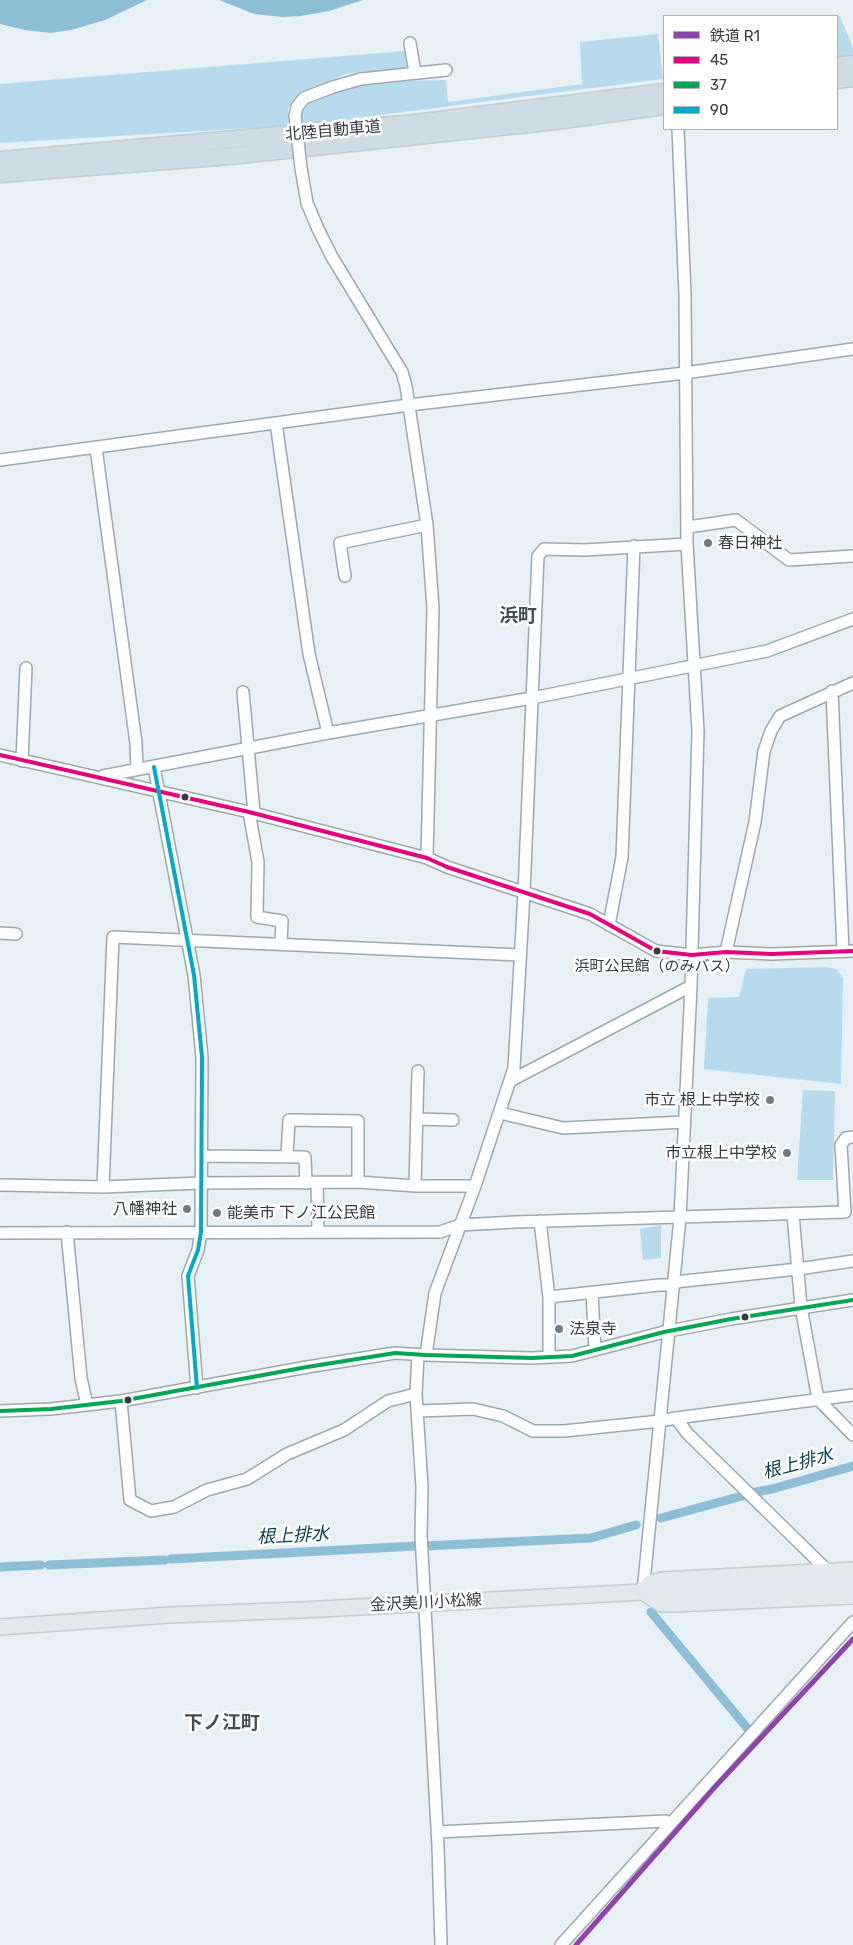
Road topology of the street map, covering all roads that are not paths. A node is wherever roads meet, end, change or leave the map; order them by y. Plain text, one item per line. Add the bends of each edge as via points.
1 (410, 43) dead end
2 (853, 64) edge
3 (838, 66) edge
4 (446, 70) dead end
5 (415, 73) junction
6 (853, 78) edge
7 (838, 80) edge
8 (663, 92) edge
9 (663, 106) edge
10 (678, 130) edge
11 (0, 160) edge
12 (0, 174) edge
13 (853, 349) edge
14 (685, 373) junction
15 (409, 404) junction
16 (276, 423) junction
17 (96, 448) junction
18 (0, 460) edge
19 (427, 525) junction
20 (688, 527) junction
21 (687, 544) junction
22 (634, 546) junction
23 (853, 556) edge
24 (345, 576) dead end
25 (853, 618) edge
26 (694, 666) junction
27 (26, 668) dead end
28 (630, 678) junction
29 (853, 682) edge
30 (832, 691) junction
31 (243, 692) dead end
32 (532, 698) junction
33 (431, 716) junction
34 (328, 733) junction
35 (248, 749) junction
36 (0, 755) edge
37 (22, 761) junction
38 (154, 767) junction
39 (137, 770) junction
40 (99, 777) junction
41 (158, 792) junction
42 (251, 813) junction
43 (427, 858) junction
44 (524, 893) junction
45 (609, 925) junction
46 (0, 933) edge
47 (16, 934) dead end
48 (187, 939) junction
49 (281, 944) junction
50 (848, 951) edge
51 (726, 952) junction
52 (520, 955) junction
53 (692, 955) junction
54 (691, 986) junction
55 (418, 1070) dead end
56 (510, 1081) junction
57 (500, 1113) junction
58 (417, 1119) junction
59 (453, 1120) dead end
60 (684, 1122) junction
61 (853, 1137) edge
62 (202, 1156) junction
63 (287, 1156) junction
64 (848, 1177) edge
65 (358, 1182) junction
66 (200, 1183) junction
67 (311, 1183) junction
68 (0, 1185) edge
69 (415, 1186) junction
70 (475, 1186) junction
71 (103, 1187) junction
72 (849, 1212) edge
73 (792, 1214) junction
74 (680, 1218) junction
75 (540, 1221) junction
76 (460, 1225) junction
77 (67, 1232) junction
78 (201, 1232) junction
79 (318, 1232) junction
80 (0, 1233) edge
81 (853, 1261) edge
82 (798, 1269) junction
83 (675, 1284) junction
84 (592, 1292) junction
85 (549, 1297) junction
86 (853, 1300) edge
87 (801, 1307) junction
88 (670, 1331) junction
89 (595, 1350) junction
90 (422, 1355) junction
91 (549, 1357) junction
92 (197, 1388) junction
93 (416, 1394) junction
94 (853, 1395) edge
95 (818, 1399) junction
96 (121, 1401) junction
97 (87, 1405) junction
98 (0, 1411) edge
99 (418, 1411) junction
100 (676, 1418) junction
101 (660, 1421) junction
102 (853, 1435) edge
103 (853, 1570) edge
104 (829, 1572) junction
105 (853, 1584) edge
106 (643, 1592) junction
107 (853, 1596) edge
108 (424, 1602) junction
109 (853, 1622) edge
110 (0, 1627) edge
111 (670, 1825) junction
112 (437, 1832) junction
113 (441, 1945) edge
114 (561, 1945) edge

1 - 5 street
2 - 3 highway
4 - 5 street
5 - 15 street, bridge via 361,79 314,93 304,98 297,107 296,116 307,203 332,257 402,372
6 - 7 highway
8 - 11 highway, 北陸自動車道 via 406,124
9 - 12 highway, 北陸自動車道 via 323,146
10 - 14 street via 685,270
13 - 14 street
14 - 15 street
14 - 20 street
15 - 16 street
15 - 19 street
16 - 17 street
16 - 34 street via 309,654
17 - 18 street
17 - 39 street
19 - 24 street via 340,543
19 - 33 street via 432,608
20 - 21 street
20 - 23 street via 736,520 789,560
21 - 22 street
21 - 26 street
22 - 28 street
22 - 32 street via 544,549 538,556
25 - 26 street via 767,651
26 - 28 street
26 - 53 street via 698,731
27 - 37 street
28 - 32 street
28 - 45 street via 622,858
29 - 30 street
30 - 50 street
30 - 51 street via 780,716 771,730 764,751 755,822
31 - 35 street
32 - 33 street
32 - 44 street
33 - 34 street
33 - 43 street
34 - 35 street
35 - 38 street
35 - 42 street
36 - 37 street
37 - 40 street
38 - 39 street
38 - 41 street
39 - 40 street
40 - 41 street
41 - 42 street
41 - 48 street
42 - 43 street
42 - 49 street via 258,862 257,918 282,921
43 - 44 street
44 - 45 street via 590,914
44 - 52 street
45 - 53 street via 656,950
46 - 47 street
48 - 49 street
48 - 62 street via 202,1057
48 - 71 street via 114,937
49 - 52 street
50 - 51 street
51 - 53 street
52 - 56 street via 514,1068
53 - 54 street
54 - 56 street
54 - 60 street
55 - 58 street
56 - 57 street
57 - 60 street via 563,1128
57 - 70 street
58 - 59 street
58 - 69 street
60 - 74 street
61 - 64 street via 846,1138 841,1145
62 - 63 street
62 - 66 street
63 - 65 street via 289,1120 358,1121
63 - 67 street via 305,1157
64 - 72 street
65 - 67 street
65 - 69 street
66 - 67 street
66 - 71 street
66 - 78 street
67 - 79 street
68 - 71 street
69 - 70 street
70 - 76 street
72 - 73 street
73 - 74 street
73 - 82 street
74 - 75 street
74 - 83 street
75 - 76 street
75 - 85 street
76 - 79 street via 440,1232
76 - 90 street via 435,1293
77 - 78 street
77 - 80 street
77 - 97 street via 81,1378
78 - 79 street
78 - 92 street via 188,1276
81 - 82 street
82 - 83 street
82 - 87 street
83 - 84 street
83 - 88 street
84 - 85 street
84 - 89 street
85 - 91 street
86 - 87 street
87 - 88 street
87 - 95 street
88 - 89 street
88 - 101 street
89 - 91 street
90 - 91 street
90 - 92 street via 395,1353
90 - 93 street
92 - 96 street
93 - 96 street via 388,1401 344,1430 288,1454 248,1479 207,1490 174,1507 151,1511 130,1500
93 - 99 street
94 - 95 street
95 - 100 street
95 - 102 street
96 - 97 street
97 - 98 street
99 - 101 street via 473,1409 502,1416 533,1431
99 - 108 street
100 - 101 street
100 - 104 street via 687,1433
101 - 106 street
103 - 104 main road
104 - 106 main road via 662,1580 650,1583
105 - 106 main road, 金沢美川小松線
106 - 107 main road via 661,1604
106 - 108 main road, 金沢美川小松線
108 - 110 main road, 金沢美川小松線
108 - 112 street
109 - 111 street
111 - 112 street via 666,1821
111 - 114 street
112 - 113 street

